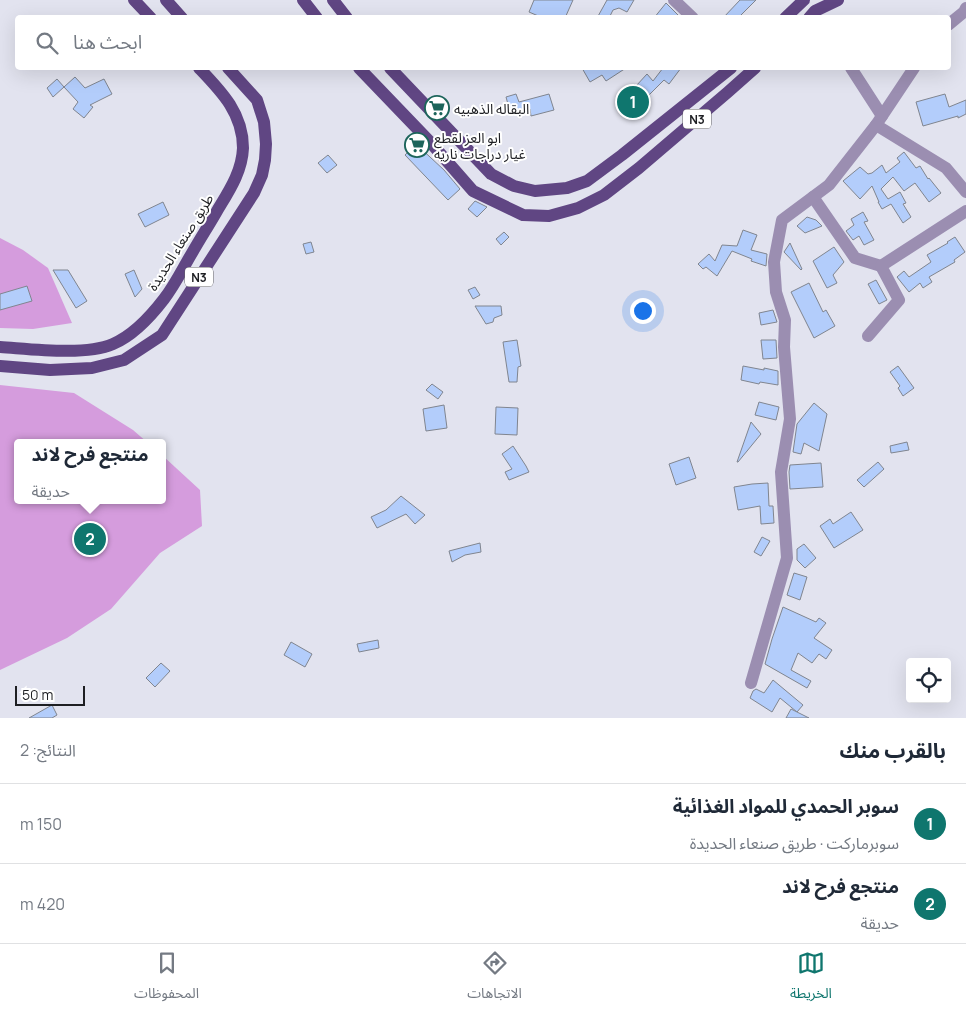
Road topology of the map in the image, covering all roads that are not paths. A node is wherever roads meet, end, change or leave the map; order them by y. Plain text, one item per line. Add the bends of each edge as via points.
1 (134, 0) edge
2 (166, 0) edge
3 (303, 0) edge
4 (333, 0) edge
5 (804, 0) edge
6 (838, 0) edge
7 (676, 1) edge
8 (966, 8) edge
9 (148, 15) edge
10 (179, 15) edge
11 (315, 15) edge
12 (345, 15) edge
13 (690, 15) edge
14 (788, 15) edge
15 (816, 15) edge
16 (951, 22) edge
17 (200, 70) edge
18 (230, 70) edge
19 (361, 70) edge
20 (392, 70) edge
21 (728, 70) edge
22 (753, 70) edge
23 (852, 70) edge
24 (913, 70) edge
25 (879, 120) junction
26 (622, 155) junction
27 (639, 168) junction
28 (966, 192) edge
29 (813, 197) junction
30 (966, 211) edge
31 (881, 266) junction
32 (868, 336) dead end
33 (0, 347) edge
34 (0, 366) edge
35 (751, 683) dead end

1 - 9 main road
2 - 10 main road
3 - 11 main road
4 - 12 main road
5 - 14 main road
6 - 15 main road
7 - 13 street
8 - 16 street
17 - 33 main road, طريق صنعاء الحديدة / N3 via 223,93 236,113 242,134 241,162 234,184 165,298 131,333 101,348
18 - 34 main road, N3 via 257,100 264,122 266,144 262,175 254,193 162,335 124,360 92,368 50,370
19 - 27 main road, N3 via 473,190 523,216 549,216 578,208 604,195
20 - 26 main road, N3 via 491,174 514,186 535,191 567,188 587,181
21 - 26 main road, N3
22 - 27 main road, N3
23 - 25 street
24 - 25 street
25 - 28 street via 914,150 946,168
25 - 29 street via 829,186
26 - 27 main road
29 - 31 street via 855,258
29 - 35 street via 782,220 774,262 776,292 785,320 790,418 781,472 787,558
30 - 31 street
31 - 32 street via 898,300

